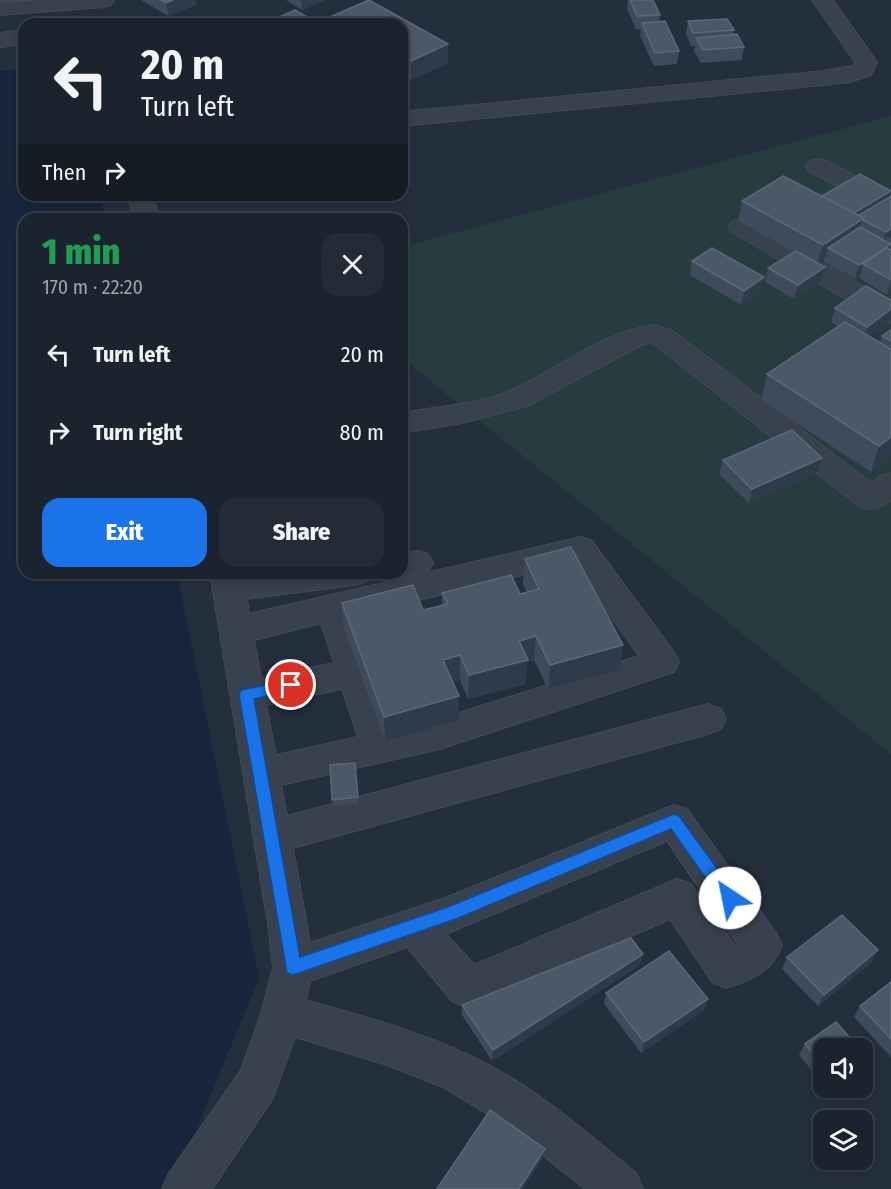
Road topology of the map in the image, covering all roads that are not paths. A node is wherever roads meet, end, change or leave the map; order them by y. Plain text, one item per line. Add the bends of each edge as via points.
1 (801, 0) edge
2 (822, 0) edge
3 (107, 6) edge
4 (0, 9) edge
5 (18, 30) edge
6 (0, 32) edge
7 (18, 38) edge
8 (0, 40) edge
9 (408, 108) edge
10 (408, 118) edge
11 (818, 166) dead end
12 (891, 205) edge
13 (741, 227) dead end
14 (891, 314) edge
15 (408, 422) edge
16 (891, 484) edge
17 (259, 579) edge
18 (227, 581) edge
19 (333, 608) junction
20 (234, 631) junction
21 (354, 673) junction
22 (246, 695) junction
23 (708, 719) dead end
24 (379, 748) junction
25 (261, 774) junction
26 (272, 837) junction
27 (414, 926) junction
28 (293, 968) junction
29 (282, 1014) junction
30 (185, 1189) edge
31 (620, 1189) edge

1 - 9 street via 839,54 834,65
2 - 10 street via 866,62 863,70 823,78
3 - 4 street
5 - 6 street
7 - 8 street
11 - 12 street
13 - 14 street
15 - 16 street via 517,399 637,336 654,334 663,337 871,499
17 - 18 street
18 - 20 street
19 - 20 street
19 - 21 street
19 - 24 street via 581,549 662,662 440,734
20 - 22 street
21 - 22 street
21 - 24 street
22 - 25 street
23 - 26 street
24 - 25 street
25 - 26 street
26 - 28 street
27 - 27 street via 674,821 762,946 752,958 727,969 677,897 467,988
27 - 28 street
28 - 29 street
29 - 30 street via 258,1083
29 - 31 street via 351,1032 435,1062 482,1085

